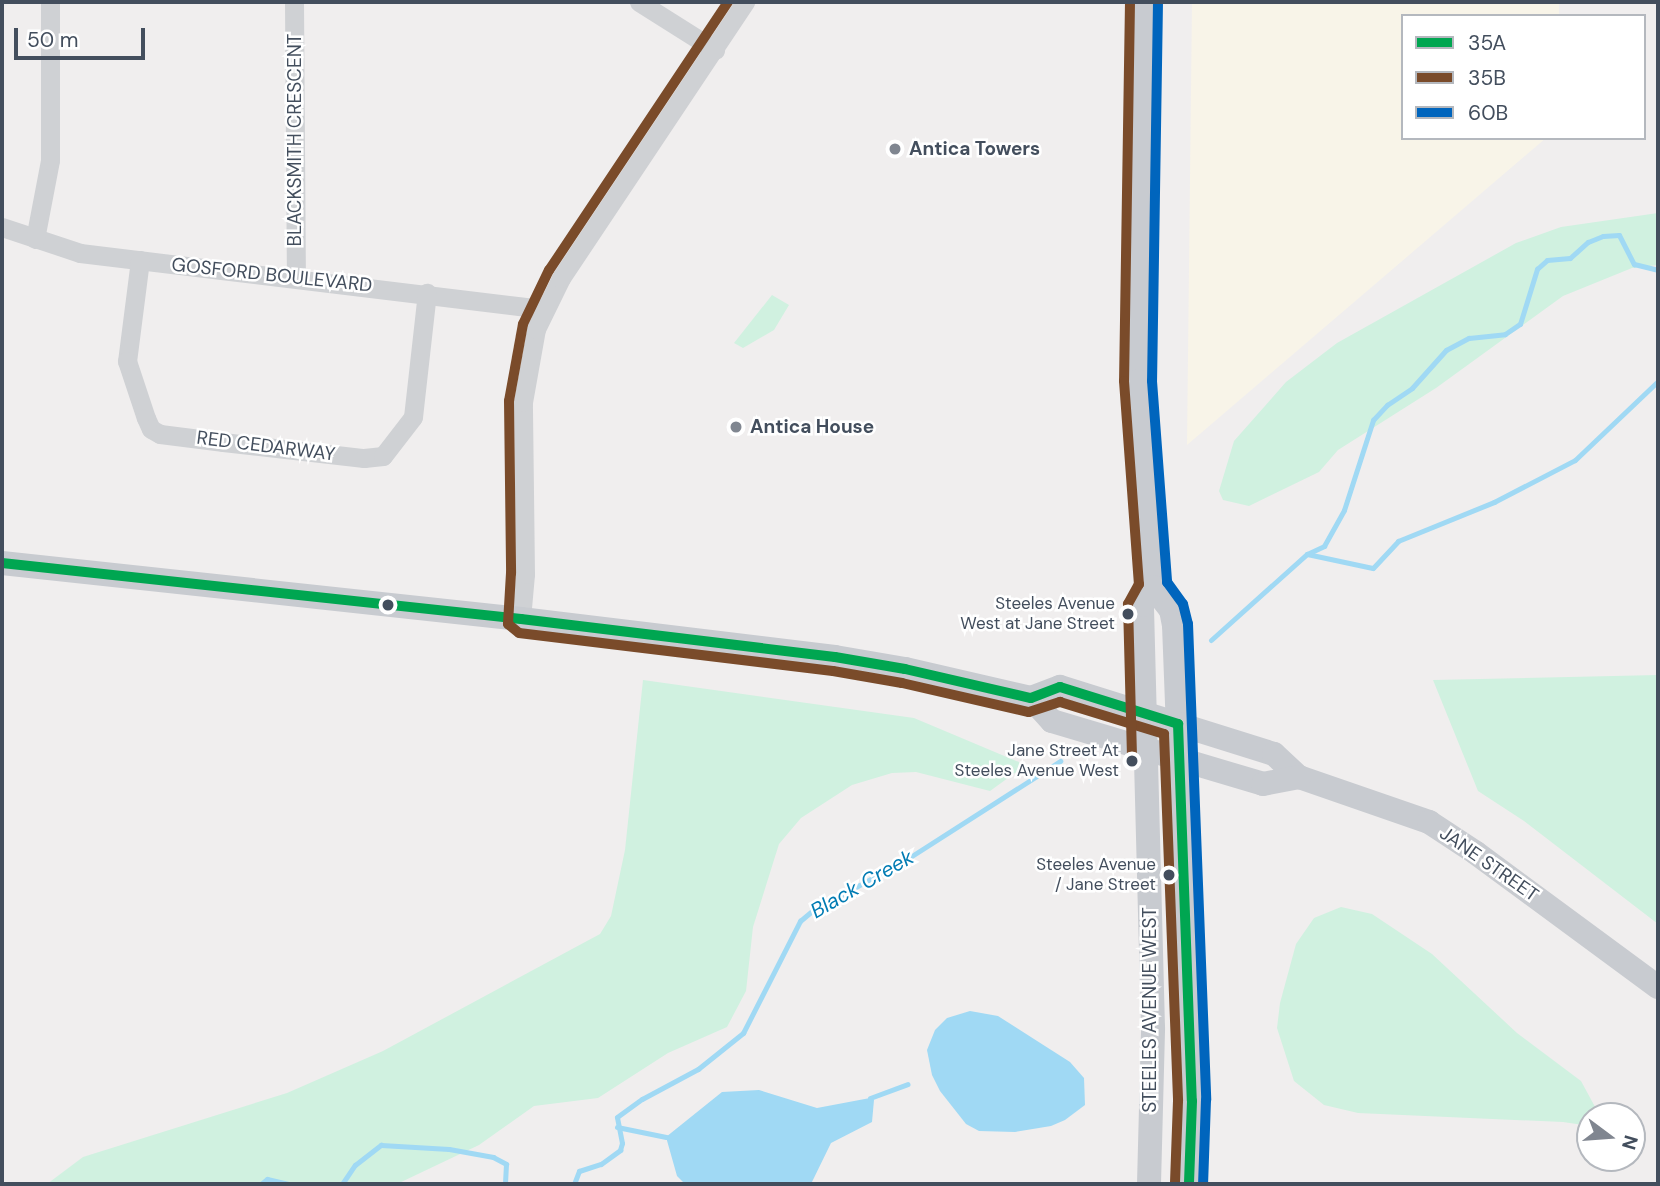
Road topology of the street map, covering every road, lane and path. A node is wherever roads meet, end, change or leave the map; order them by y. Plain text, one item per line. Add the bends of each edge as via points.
1 (50, 2) edge
2 (294, 2) edge
3 (639, 2) edge
4 (745, 2) edge
5 (1144, 2) edge
6 (715, 50) junction
7 (2, 227) edge
8 (35, 239) junction
9 (140, 260) junction
10 (296, 278) junction
11 (427, 293) junction
12 (545, 309) junction
13 (2, 563) edge
14 (1153, 586) junction
15 (521, 619) junction
16 (1031, 698) junction
17 (1145, 714) junction
18 (1178, 724) junction
19 (1146, 749) junction
20 (1180, 759) junction
21 (1299, 777) junction
22 (1658, 987) edge
23 (1149, 1184) edge
24 (1189, 1184) edge

1 - 8 street via 50,160
2 - 10 street, BLACKSMITH CRESCENT
3 - 6 street
4 - 6 street
5 - 14 main road, STEELES AVENUE WEST via 1138,381
6 - 12 street via 561,278
7 - 8 street, GOSFORD BOULEVARD
8 - 9 street, GOSFORD BOULEVARD via 80,253
9 - 10 street, GOSFORD BOULEVARD
9 - 11 street, RED CEDARWAY via 127,361 151,429 223,442 364,458 383,456 413,417
10 - 11 street, GOSFORD BOULEVARD
11 - 12 street, GOSFORD BOULEVARD
12 - 15 street via 536,329 523,402 525,574
13 - 15 main road, JANE STREET
14 - 17 main road, STEELES AVENUE WEST via 1142,605
14 - 18 main road, STEELES AVENUE WEST via 1171,610 1174,625
15 - 16 main road, JANE STREET via 835,657
16 - 17 main road, JANE STREET via 1060,687
16 - 19 main road via 1052,721
17 - 18 main road, JANE STREET
17 - 19 main road, STEELES AVENUE WEST
18 - 20 main road, STEELES AVENUE WEST
18 - 21 main road, JANE STREET via 1274,754
19 - 20 main road
19 - 23 main road, STEELES AVENUE WEST via 1153,1028
20 - 21 main road via 1263,784
20 - 24 main road, STEELES AVENUE WEST via 1192,1101
21 - 22 main road, JANE STREET via 1429,822

